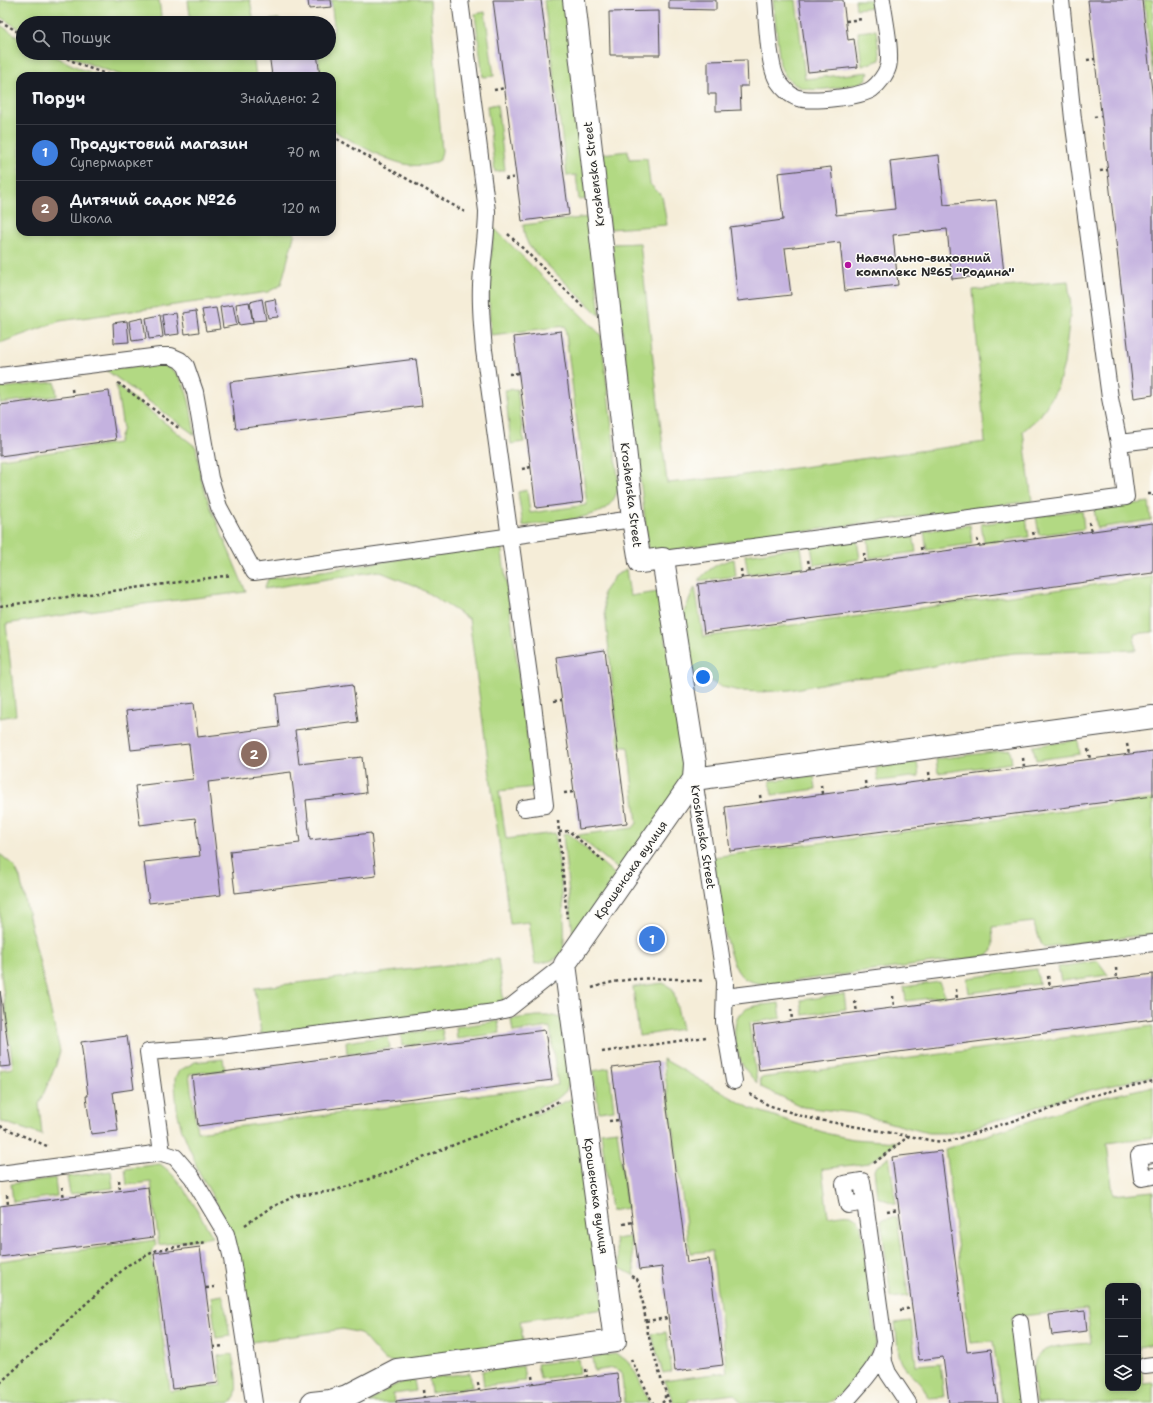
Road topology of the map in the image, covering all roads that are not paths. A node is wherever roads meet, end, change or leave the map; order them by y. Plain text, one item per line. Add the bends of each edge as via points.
1 (460, 0) edge
2 (574, 0) edge
3 (765, 0) edge
4 (882, 0) edge
5 (1061, 0) edge
6 (0, 376) edge
7 (1153, 439) edge
8 (1119, 443) junction
9 (633, 519) junction
10 (509, 536) junction
11 (663, 559) junction
12 (1153, 717) edge
13 (694, 779) junction
14 (524, 808) dead end
15 (1153, 943) edge
16 (565, 964) junction
17 (725, 990) junction
18 (734, 1081) road end
19 (162, 1153) junction
20 (1153, 1154) edge
21 (0, 1174) edge
22 (1153, 1176) edge
23 (865, 1202) dead end
24 (1020, 1322) dead end
25 (883, 1349) junction
26 (254, 1403) edge
27 (312, 1403) edge
28 (843, 1403) edge
29 (908, 1403) edge
30 (1030, 1403) edge

1 - 10 lane via 487,219 480,286 482,323
2 - 9 street, Kroshenska Street
3 - 4 lane via 772,67 777,80 785,90 797,98 812,100 860,94 873,88 883,77 888,67 889,54
5 - 8 lane via 1073,119 1110,398
6 - 10 lane via 160,356 171,356 180,360 186,366 195,392 210,478 219,507 254,572
7 - 8 lane
8 - 11 lane via 1126,497
9 - 10 lane
9 - 11 street, Kroshenska Street via 640,562
10 - 14 lane via 545,805
11 - 13 street, Kroshenska Street via 695,763
12 - 13 street
13 - 16 street, Крошенська вулиця
13 - 17 lane, Kroshenska Street
15 - 17 lane
16 - 19 lane via 508,1009 496,1012 228,1046 148,1052
16 - 27 street, Крошенська вулиця via 615,1340 397,1370 347,1396
17 - 18 lane, Kroshenska Street via 724,1022
19 - 21 lane
19 - 26 lane via 174,1157 183,1165 227,1238
20 - 22 lane via 1139,1156 1142,1178
23 - 25 lane
24 - 30 lane
25 - 28 lane via 868,1374
25 - 29 lane via 888,1373

